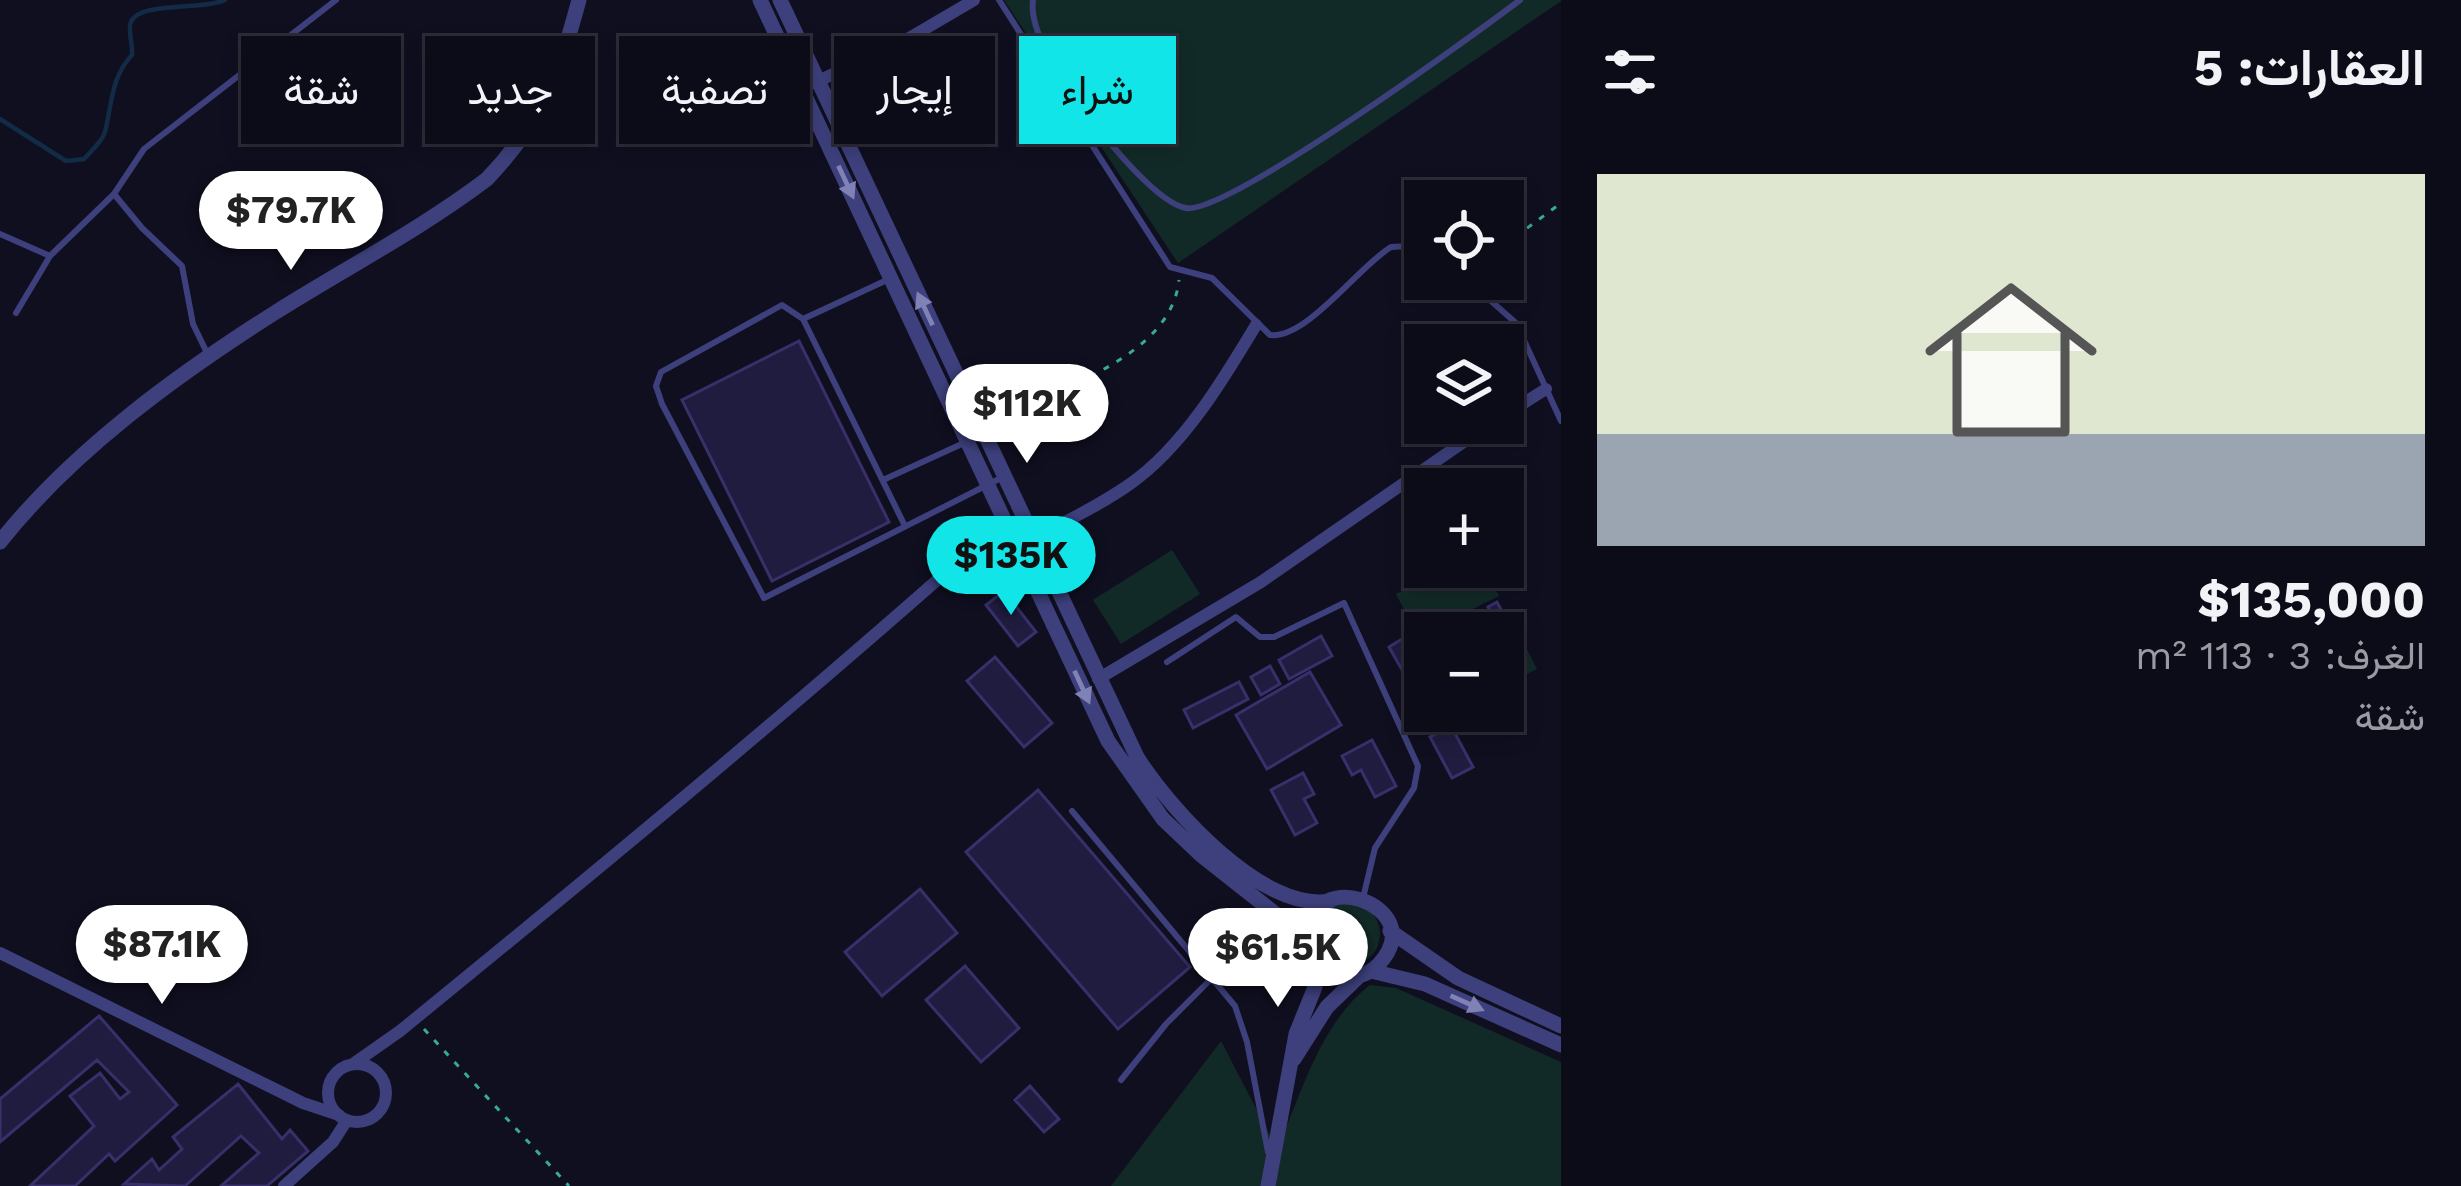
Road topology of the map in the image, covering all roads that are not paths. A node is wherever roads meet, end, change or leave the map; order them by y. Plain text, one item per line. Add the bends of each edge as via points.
1 (336, 0) edge
2 (579, 0) edge
3 (760, 0) edge
4 (780, 0) edge
5 (974, 0) edge
6 (999, 0) edge
7 (1033, 0) edge
8 (1520, 0) edge
9 (781, 36) edge
10 (793, 36) edge
11 (810, 85) joint
12 (114, 194) junction
13 (0, 234) edge
14 (1404, 245) edge
15 (50, 256) junction
16 (899, 274) junction
17 (1490, 300) edge
18 (16, 313) dead end
19 (803, 319) junction
20 (1256, 325) junction
21 (209, 358) junction
22 (1546, 389) junction
23 (1524, 403) edge
24 (1561, 422) edge
25 (977, 433) junction
26 (1461, 444) edge
27 (882, 480) junction
28 (996, 480) junction
29 (1005, 520) junction
30 (904, 524) junction
31 (1033, 539) junction
32 (0, 542) edge
33 (1167, 662) dead end
34 (1098, 679) junction
35 (1072, 811) dead end
36 (1363, 898) junction
37 (1330, 901) junction
38 (1390, 931) junction
39 (0, 953) edge
40 (1312, 954) junction
41 (1365, 974) junction
42 (1213, 977) junction
43 (1561, 1026) edge
44 (400, 1031) junction
45 (1561, 1045) edge
46 (1294, 1059) junction
47 (353, 1064) junction
48 (371, 1068) junction
49 (1121, 1080) dead end
50 (331, 1081) junction
51 (303, 1103) junction
52 (343, 1118) junction
53 (1271, 1166) junction
54 (284, 1186) edge
55 (1268, 1186) edge

1 - 12 lane via 144,149
2 - 21 street via 544,106 487,179
3 - 9 street
4 - 10 street
5 - 11 street
6 - 20 lane via 1162,256 1180,272 1204,272
7 - 8 lane via 1038,35 1091,119 1162,195 1195,209 1305,148
11 - 16 street
12 - 15 lane
12 - 21 lane via 182,266
13 - 15 lane
14 - 20 lane via 1391,247 1281,336
15 - 18 lane
16 - 19 lane
16 - 25 street
17 - 22 lane via 1516,323
19 - 27 lane
19 - 30 lane via 782,305 661,372 662,404 764,598
20 - 31 street via 1150,468
21 - 32 street via 82,458
22 - 23 street
22 - 24 lane
25 - 27 lane
25 - 28 street
26 - 34 street via 1261,582
27 - 30 lane
28 - 29 street
28 - 30 lane
28 - 31 street
29 -> 40 street via 1132,780 1181,838 1292,927
29 - 44 street via 836,672
31 - 34 street
33 - 36 lane via 1236,617 1260,637 1274,637 1344,603 1418,766 1414,788 1375,848
34 - 37 street via 1150,776 1196,831 1290,898
35 - 42 lane
36 - 37 street
36 - 38 street via 1381,910
37 - 40 street via 1310,928
38 - 41 street via 1387,953
38 - 43 street via 1458,978
39 - 51 street
40 - 41 street via 1339,976
40 - 46 street via 1315,987
41 -> 45 street via 1425,984
41 - 46 street via 1327,1006
42 - 49 lane
42 - 53 lane via 1235,1006 1247,1042
44 - 47 street
44 - 48 street
46 - 53 street
47 - 48 street
47 - 50 street
48 - 52 street via 384,1082 381,1109 366,1120
50 - 51 street
50 - 52 street via 328,1099
51 - 52 street
52 - 54 street via 333,1142
53 - 55 street

